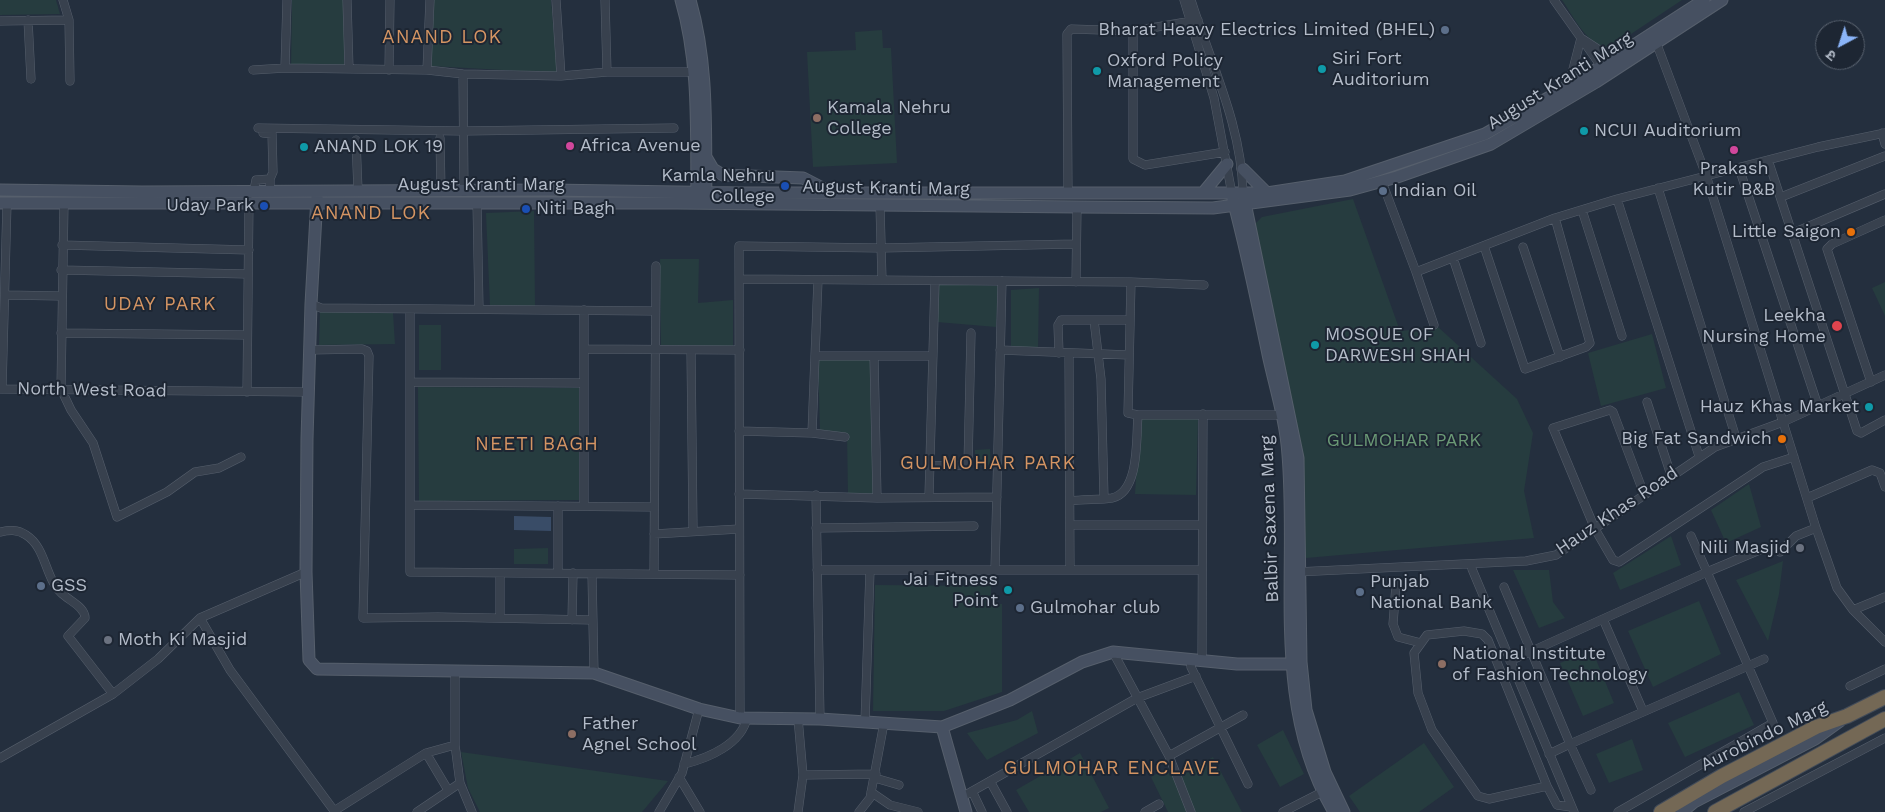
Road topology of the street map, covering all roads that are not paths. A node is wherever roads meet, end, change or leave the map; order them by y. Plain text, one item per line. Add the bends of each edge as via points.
1 (63, 0) edge
2 (287, 0) edge
3 (347, 0) edge
4 (390, 0) edge
5 (430, 0) edge
6 (556, 0) edge
7 (605, 0) edge
8 (681, 0) edge
9 (690, 0) edge
10 (1184, 0) edge
11 (1191, 0) edge
12 (1554, 0) edge
13 (1704, 0) edge
14 (1722, 0) edge
15 (28, 20) junction
16 (69, 20) junction
17 (0, 21) edge
18 (1194, 22) junction
19 (1133, 31) junction
20 (1581, 38) junction
21 (1656, 42) junction
22 (1622, 53) junction
23 (285, 68) junction
24 (348, 69) junction
25 (253, 70) dead end
26 (389, 70) junction
27 (427, 70) junction
28 (1604, 71) junction
29 (607, 72) junction
30 (695, 72) junction
31 (463, 74) junction
32 (561, 76) junction
33 (31, 80) dead end
34 (70, 81) dead end
35 (1562, 91) junction
36 (674, 128) dead end
37 (463, 131) junction
38 (1883, 133) edge
39 (440, 138) dead end
40 (356, 140) dead end
41 (1885, 144) edge
42 (1225, 152) junction
43 (1885, 156) edge
44 (706, 157) junction
45 (1768, 160) junction
46 (1227, 164) junction
47 (1739, 168) junction
48 (1243, 169) junction
49 (1706, 175) junction
50 (270, 181) junction
51 (1382, 182) junction
52 (1658, 188) junction
53 (0, 190) edge
54 (253, 190) junction
55 (358, 190) junction
56 (441, 191) junction
57 (464, 192) junction
58 (1267, 192) junction
59 (1202, 193) junction
60 (833, 194) junction
61 (1068, 194) junction
62 (1885, 194) edge
63 (318, 197) junction
64 (1782, 197) junction
65 (701, 198) junction
66 (1239, 199) junction
67 (1617, 199) junction
68 (64, 202) junction
69 (477, 202) junction
70 (4, 203) edge
71 (880, 206) junction
72 (1076, 207) junction
73 (1582, 210) junction
74 (1555, 218) junction
75 (1885, 220) edge
76 (1793, 233) junction
77 (1076, 244) junction
78 (62, 245) junction
79 (1484, 246) junction
80 (1523, 247) dead end
81 (881, 248) junction
82 (249, 250) junction
83 (1453, 258) junction
84 (656, 266) dead end
85 (61, 270) junction
86 (1416, 272) junction
87 (248, 274) junction
88 (740, 279) junction
89 (818, 280) junction
90 (882, 280) junction
91 (935, 280) junction
92 (1002, 281) junction
93 (1076, 282) junction
94 (1131, 282) junction
95 (1204, 285) dead end
96 (5, 295) junction
97 (61, 296) junction
98 (311, 304) junction
99 (410, 309) junction
100 (479, 309) junction
101 (584, 310) junction
102 (655, 311) junction
103 (1094, 320) junction
104 (1130, 320) junction
105 (1434, 325) dead end
106 (61, 333) junction
107 (971, 333) dead end
108 (247, 335) junction
109 (1622, 336) dead end
110 (1481, 343) dead end
111 (584, 349) junction
112 (654, 349) junction
113 (309, 350) junction
114 (691, 350) junction
115 (740, 350) junction
116 (1000, 350) junction
117 (1058, 353) junction
118 (1069, 354) junction
119 (1097, 354) junction
120 (1130, 355) junction
121 (816, 356) junction
122 (874, 356) junction
123 (933, 356) junction
124 (1560, 357) junction
125 (1885, 375) edge
126 (410, 382) junction
127 (1871, 382) junction
128 (584, 383) junction
129 (1, 389) edge
130 (61, 390) junction
131 (247, 392) junction
132 (308, 392) junction
133 (1844, 395) junction
134 (1648, 402) dead end
135 (1818, 406) junction
136 (1203, 414) junction
137 (1138, 415) junction
138 (1286, 415) junction
139 (1885, 420) edge
140 (1783, 422) junction
141 (739, 431) junction
142 (812, 433) junction
143 (845, 437) dead end
144 (1736, 438) junction
145 (1699, 456) junction
146 (240, 457) dead end
147 (1794, 457) junction
148 (930, 466) junction
149 (1671, 475) junction
150 (1885, 487) edge
151 (739, 494) junction
152 (1644, 494) junction
153 (816, 495) junction
154 (929, 496) junction
155 (997, 496) junction
156 (877, 498) junction
157 (1104, 498) junction
158 (1807, 498) junction
159 (1070, 500) junction
160 (410, 505) junction
161 (558, 506) junction
162 (584, 506) junction
163 (654, 507) junction
164 (1070, 525) junction
165 (1202, 525) junction
166 (974, 526) dead end
167 (816, 528) junction
168 (1816, 528) junction
169 (740, 529) junction
170 (1595, 529) junction
171 (692, 530) junction
172 (0, 532) edge
173 (654, 534) junction
174 (1691, 536) dead end
175 (1762, 549) dead end
176 (1780, 552) dead end
177 (1472, 569) dead end
178 (817, 570) junction
179 (870, 570) junction
180 (995, 570) junction
181 (1070, 570) junction
182 (1202, 570) junction
183 (306, 572) junction
184 (1296, 572) junction
185 (1707, 572) junction
186 (500, 573) junction
187 (558, 573) junction
188 (573, 574) junction
189 (592, 574) junction
190 (654, 574) junction
191 (740, 575) junction
192 (1396, 585) dead end
193 (1504, 587) dead end
194 (1885, 597) edge
195 (1853, 610) junction
196 (200, 618) junction
197 (500, 618) junction
198 (1603, 619) junction
199 (572, 620) junction
200 (593, 620) junction
201 (1885, 642) edge
202 (1421, 643) junction
203 (1533, 651) junction
204 (1113, 652) junction
205 (1196, 659) junction
206 (1764, 659) dead end
207 (1510, 661) junction
208 (1296, 664) junction
209 (1748, 665) junction
210 (1885, 669) edge
211 (455, 671) junction
212 (594, 673) junction
213 (1196, 676) junction
214 (1850, 686) dead end
215 (113, 694) junction
216 (1885, 697) edge
217 (1137, 698) junction
218 (699, 709) junction
219 (1643, 711) junction
220 (1243, 715) dead end
221 (1847, 716) junction
222 (744, 718) junction
223 (798, 718) junction
224 (820, 719) junction
225 (1884, 721) edge
226 (865, 722) junction
227 (884, 723) junction
228 (942, 727) junction
229 (1221, 727) junction
230 (1885, 738) edge
231 (1570, 744) junction
232 (454, 745) junction
233 (426, 753) junction
234 (1549, 754) junction
235 (1169, 756) junction
236 (0, 758) edge
237 (684, 764) junction
238 (802, 775) junction
239 (875, 776) junction
240 (679, 777) junction
241 (990, 781) junction
242 (460, 783) junction
243 (1248, 784) dead end
244 (899, 785) dead end
245 (1547, 786) junction
246 (1327, 789) junction
247 (448, 790) junction
248 (1591, 790) dead end
249 (871, 792) junction
250 (966, 794) junction
251 (1159, 804) dead end
252 (1572, 809) edge
253 (1715, 811) edge
254 (334, 812) edge
255 (417, 812) edge
256 (472, 812) edge
257 (659, 812) edge
258 (700, 812) edge
259 (798, 812) edge
260 (859, 812) edge
261 (918, 812) edge
262 (966, 812) edge
263 (982, 812) edge
264 (1007, 812) edge
265 (1145, 812) edge
266 (1191, 812) edge
267 (1283, 812) edge
268 (1334, 812) edge
269 (1344, 812) edge
270 (1618, 812) edge
271 (1662, 812) edge
272 (1682, 812) edge
273 (1744, 812) edge

1 - 16 street
2 - 23 street
3 - 24 street
4 - 26 street
5 - 27 street
6 - 32 street
7 - 29 street
8 - 30 main road via 689,28
9 - 44 main road via 698,28 704,73
10 - 18 street
11 - 18 street
12 - 20 street
13 - 22 main road, August Kranti Marg
14 - 21 main road, August Kranti Marg
15 - 16 street
15 - 17 street
15 - 33 street
16 - 34 street
18 - 19 street
18 - 42 street
18 - 48 street via 1225,96
19 - 42 street via 1133,159 1145,165
19 - 61 street via 1072,29 1067,34
20 - 22 street via 1601,51
20 - 28 street
20 - 35 street via 1572,73
21 - 28 main road, August Kranti Marg
21 - 49 street
22 - 28 main road, August Kranti Marg
23 - 24 street
23 - 25 street
24 - 26 street
26 - 27 street
27 - 31 street
28 - 35 main road, August Kranti Marg
28 - 51 main road, August Kranti Marg via 1491,144
29 - 30 street
29 - 32 street
30 - 65 main road
31 - 32 street
31 - 37 street
35 - 58 main road, August Kranti Marg via 1510,122 1466,141 1345,180
36 - 37 street
37 - 50 street via 258,130 272,134 273,172
37 - 57 street
38 - 41 street
38 - 45 street
39 - 56 street
40 - 55 street
42 - 46 street
43 - 64 street
44 - 60 main road via 713,169 723,175 803,178
44 - 65 main road
45 - 47 street
45 - 64 street
46 - 59 main road
46 - 66 street
47 - 49 street
47 - 135 street
48 - 58 main road
48 - 66 street
49 - 52 street
49 - 140 street
50 - 54 main road, August Kranti Marg
50 - 63 main road, August Kranti Marg
51 - 66 main road, August Kranti Marg via 1350,190
51 - 86 street
52 - 67 street
52 - 144 street
53 - 54 main road, August Kranti Marg
54 - 63 main road, August Kranti Marg
54 - 68 main road, August Kranti Marg
54 - 82 street
55 - 56 main road, August Kranti Marg
55 - 63 main road, August Kranti Marg
56 - 57 main road, August Kranti Marg
57 - 65 main road, August Kranti Marg via 550,190
58 - 66 main road, August Kranti Marg
59 - 61 main road, August Kranti Marg
59 - 66 main road, August Kranti Marg
60 - 61 main road, August Kranti Marg
60 - 65 main road, August Kranti Marg
62 - 76 street
63 - 69 main road, August Kranti Marg
63 - 98 main road
64 - 76 street
65 - 69 main road, August Kranti Marg
65 - 71 main road, August Kranti Marg
66 - 72 main road, August Kranti Marg via 1213,208
66 - 138 main road, Balbir Saxena Marg
67 - 73 street
67 - 145 street
68 - 70 main road, August Kranti Marg
68 - 78 street
69 - 100 street
70 - 96 street, North West Road
71 - 72 main road, August Kranti Marg
71 - 81 street
72 - 77 street
73 - 74 street
73 - 109 street
74 - 79 street
74 - 124 street via 1590,343 1586,348
75 - 127 street via 1827,249
76 - 133 street
77 - 81 street
77 - 93 street
78 - 82 street
78 - 85 street
79 - 83 street
79 - 124 street via 1525,368
80 - 124 street
81 - 88 street via 739,246
81 - 90 street
82 - 87 street
83 - 86 street
83 - 110 street
84 - 102 street
85 - 87 street
85 - 97 street
86 - 105 street
87 - 108 street
88 - 89 street
88 - 115 street
89 - 90 street
89 - 121 street
90 - 91 street
91 - 92 street
91 - 123 street
92 - 93 street
92 - 116 street
93 - 94 street
94 - 95 street
94 - 104 street
96 - 97 street
96 - 129 street, North West Road
97 - 106 street
98 - 99 street via 321,308
98 - 113 main road
99 - 100 street
99 - 126 street
100 - 101 street
101 - 102 street
101 - 111 street
102 - 112 street
103 - 104 street
103 - 117 street via 1058,322
103 - 119 street
104 - 120 street
106 - 108 street
106 - 130 street
107 - 148 street via 968,465
108 - 131 street
111 - 112 street
111 - 128 street
112 - 114 street
112 - 163 street
113 - 132 main road
113 - 197 street via 362,348 369,356 363,618
114 - 115 street
114 - 171 street
115 - 141 street
116 - 117 street
116 - 155 street
117 - 118 street
118 - 119 street
118 - 159 street
119 - 120 street
119 - 157 street via 1101,379
120 - 137 street via 1127,410
121 - 122 street
121 - 142 street
122 - 123 street
122 - 156 street
123 - 148 street
125 - 127 street, Hauz Khas Road
126 - 128 street
126 - 160 street
127 - 133 street, Hauz Khas Road
128 - 162 street
129 - 130 street, North West Road
130 - 131 street, North West Road
130 - 146 street via 93,442 118,516 167,492 195,472 219,468
131 - 132 street, North West Road
132 - 183 main road
133 - 135 street, Hauz Khas Road
133 - 139 street via 1858,432
134 - 149 street
135 - 140 street, Hauz Khas Road
136 - 137 street
136 - 138 street
136 - 165 street
137 - 157 street via 1130,484 1124,492
138 - 184 main road, Balbir Saxena Marg
140 - 144 street, Hauz Khas Road
140 - 147 street
141 - 142 street
141 - 151 street
142 - 143 street
144 - 145 street, Hauz Khas Road
145 - 149 street, Hauz Khas Road
147 - 158 street
147 - 170 street via 1763,467 1619,562 1612,560
148 - 154 street
149 - 152 street, Hauz Khas Road
150 - 158 street via 1880,473 1872,470
151 - 153 street
151 - 169 street
152 - 170 street, Hauz Khas Road
152 - 170 street via 1613,412 1610,410 1553,428
153 - 156 street
153 - 167 street
154 - 155 street
154 - 156 street
155 - 180 street
157 - 159 street
158 - 168 street
159 - 164 street
160 - 161 street
160 - 186 street via 410,572
161 - 162 street
161 - 187 street
162 - 163 street
163 - 173 street
164 - 165 street
164 - 181 street
165 - 182 street
166 - 167 street
167 - 178 street
168 - 176 street via 1796,536
168 - 195 street via 1837,588
169 - 171 street
169 - 191 street
170 - 184 street, Hauz Khas Road via 1556,555 1526,561
171 - 173 street
172 - 215 street via 13,530 26,534 41,553 53,583 83,610 85,618 68,636
173 - 190 street
174 - 185 street
175 - 185 street
177 - 207 street
178 - 179 street
178 - 224 street
179 - 180 street
179 - 226 street
180 - 181 street
181 - 182 street
182 - 205 street
183 - 196 street
183 - 211 main road via 310,660 317,669
184 - 208 main road, Balbir Saxena Marg
185 - 198 street
185 - 209 street
186 - 187 street
186 - 197 street
187 - 188 street
188 - 189 street
188 - 199 street
189 - 190 street
189 - 200 street
190 - 191 street
191 - 222 street
192 - 202 street via 1393,624 1398,637
193 - 203 street
194 - 195 street
195 - 201 street
196 - 215 street via 158,659
196 - 254 street via 230,670
197 - 199 street
198 - 203 street
198 - 219 street
199 - 200 street
200 - 212 street
202 - 245 street via 1427,636 1464,631 1482,634 1488,640
202 - 245 street via 1414,653 1418,693 1432,730 1478,796 1489,799
203 - 207 street
203 - 231 street
204 - 205 main road
204 - 217 street
204 - 228 main road via 1082,662 1010,700
205 - 208 main road via 1237,664
205 - 213 street via 1191,667
206 - 209 street
207 - 234 street
208 - 246 main road, Balbir Saxena Marg via 1300,726
209 - 219 street
209 - 270 street via 1773,723
210 - 214 street
211 - 212 main road
211 - 232 street
212 - 218 main road
213 - 217 street
213 - 229 street
215 - 236 street
216 - 221 highway, Aurobindo Marg
217 - 235 street
217 - 241 street
218 - 222 main road
218 - 237 street
219 - 231 street
220 - 229 street
221 - 271 highway, Aurobindo Marg via 1807,732 1722,776
221 - 272 main road via 1815,739 1694,802
222 - 223 main road
222 - 237 street via 745,728 731,743
223 - 224 main road
223 - 238 street
224 - 226 main road
225 - 253 highway
226 - 227 main road
227 - 228 main road
227 - 239 street
228 - 250 main road
229 - 235 street
229 - 243 street
230 - 273 street
231 - 234 street
231 - 248 street
232 - 233 street
232 - 242 street
233 - 247 street
233 - 254 street
234 - 252 street
235 - 266 street
237 - 240 street
238 - 239 street
238 - 259 street
239 - 244 street
239 - 249 street
240 - 257 street
240 - 258 street
241 - 250 street
241 - 264 street
242 - 247 street
242 - 256 street
245 - 252 street via 1557,805
246 - 267 street
246 - 268 main road, Balbir Saxena Marg
246 - 269 main road, Balbir Saxena Marg
247 - 255 street
249 - 260 street
249 - 261 street via 890,805
250 - 262 main road
250 - 263 street
251 - 265 street

